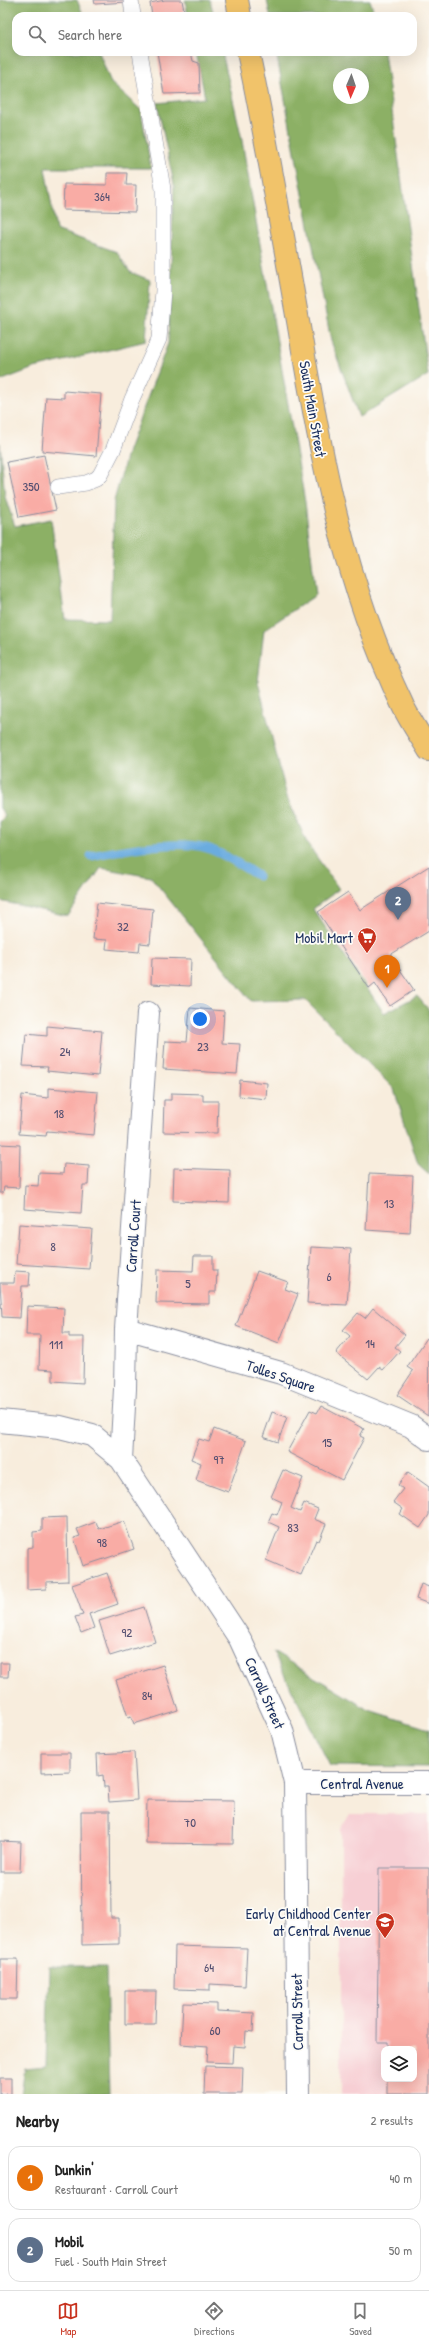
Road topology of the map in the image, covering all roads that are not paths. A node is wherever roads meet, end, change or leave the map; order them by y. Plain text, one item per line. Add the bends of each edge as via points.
1 (131, 0) edge
2 (237, 0) edge
3 (132, 12) edge
4 (239, 12) edge
5 (141, 56) edge
6 (249, 56) edge
7 (58, 487) dead end
8 (429, 750) edge
9 (148, 1013) dead end
10 (126, 1329) junction
11 (0, 1421) edge
12 (429, 1439) edge
13 (121, 1458) junction
14 (295, 1783) junction
15 (429, 1783) edge
16 (298, 2094) edge

1 - 3 lane
2 - 4 main road
5 - 7 lane via 163,189 163,291 159,339 100,475 86,483
6 - 8 main road, South Main Street via 268,143 319,447 339,535 376,644 403,707
9 - 10 street, Carroll Court
10 - 12 street, Tolles Square via 281,1373 411,1426
10 - 13 street, Carroll Court via 126,1389
11 - 13 street, Carroll Street via 60,1427 92,1435
13 - 14 street, Carroll Street via 240,1639 282,1730
14 - 15 street, Central Avenue
14 - 16 street, Carroll Street

